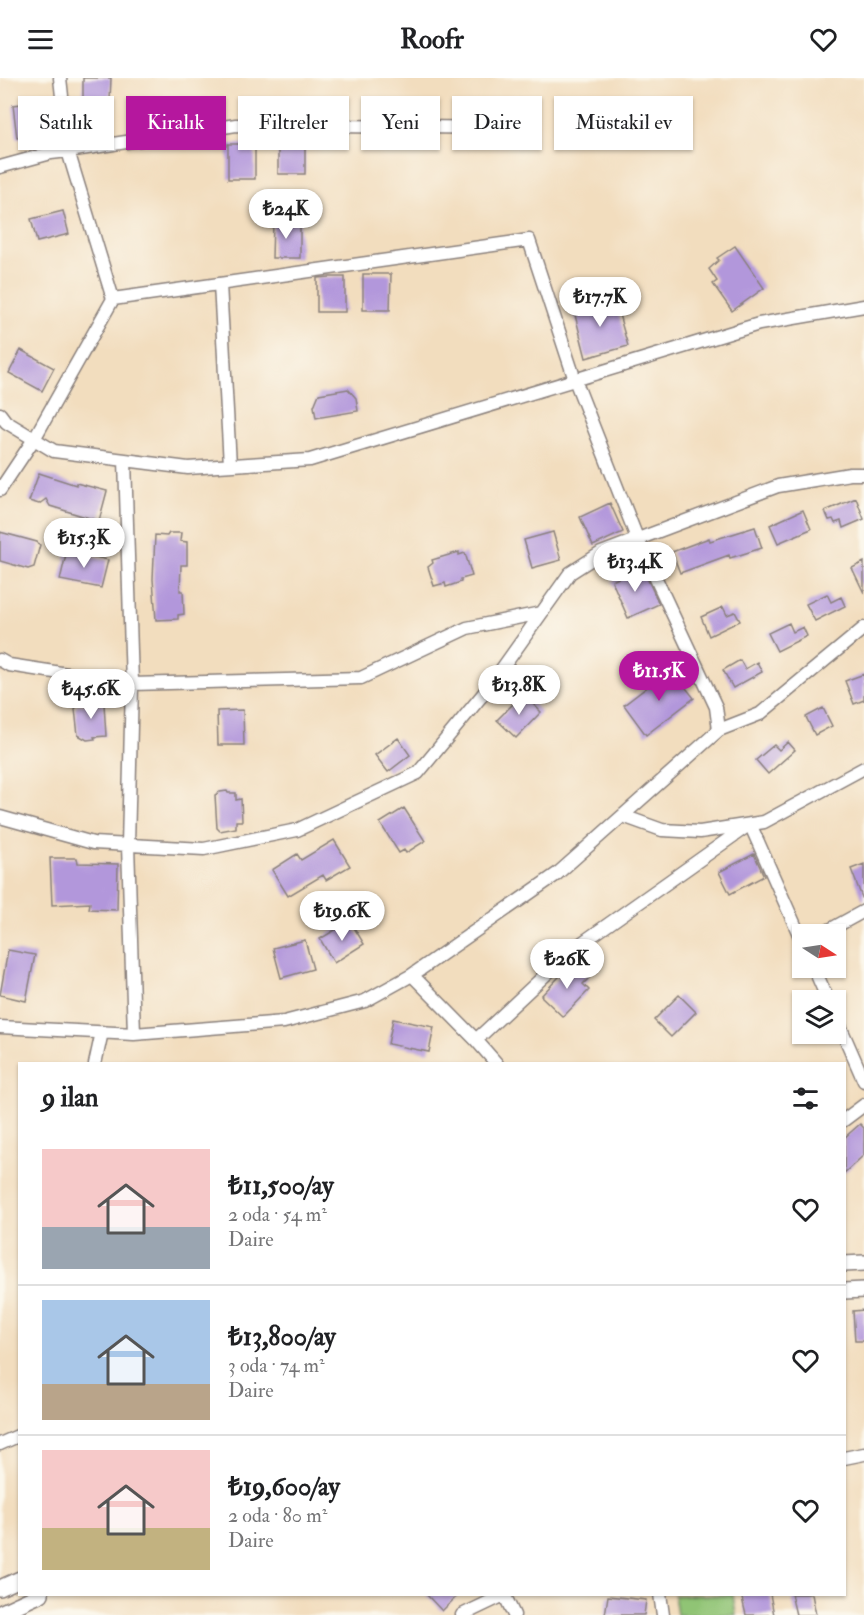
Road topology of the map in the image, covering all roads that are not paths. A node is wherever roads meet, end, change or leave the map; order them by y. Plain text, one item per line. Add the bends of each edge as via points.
1 (60, 78) edge
2 (452, 127) edge
3 (68, 151) junction
4 (0, 167) edge
5 (220, 284) junction
6 (114, 299) junction
7 (864, 306) edge
8 (575, 380) junction
9 (0, 414) edge
10 (34, 439) junction
11 (125, 460) junction
12 (230, 465) junction
13 (864, 474) edge
14 (0, 490) edge
15 (637, 538) junction
16 (541, 613) junction
17 (864, 628) edge
18 (0, 660) edge
19 (132, 684) junction
20 (719, 730) junction
21 (864, 768) edge
22 (623, 816) junction
23 (0, 817) edge
24 (750, 824) junction
25 (128, 845) junction
26 (864, 911) edge
27 (794, 924) edge
28 (840, 924) edge
29 (412, 975) junction
30 (0, 1027) edge
31 (102, 1032) junction
32 (134, 1034) junction
33 (476, 1040) junction
34 (846, 1040) edge
35 (95, 1062) edge
36 (495, 1062) edge
37 (864, 1082) edge
38 (864, 1105) edge
39 (846, 1118) edge
40 (864, 1263) edge
41 (846, 1264) edge
42 (864, 1290) edge
43 (846, 1291) edge
44 (18, 1436) edge
45 (0, 1444) edge
46 (864, 1454) edge
47 (846, 1458) edge
48 (18, 1580) edge
49 (0, 1588) edge
50 (37, 1596) edge
51 (503, 1596) edge
52 (505, 1596) edge
53 (660, 1596) edge
54 (0, 1613) edge
55 (462, 1615) edge
56 (514, 1615) edge
57 (663, 1615) edge

1 - 3 street
2 - 3 street via 236,124
3 - 4 street
3 - 6 street
5 - 6 street
5 - 8 street via 529,240
5 - 12 street
6 - 10 street
7 - 8 street via 759,324
8 - 12 street via 310,460
8 - 15 street
9 - 10 street
10 - 11 street via 54,451
10 - 14 street
11 - 12 street via 188,468
11 - 19 street
13 - 15 street via 778,486
15 - 16 street via 601,553 570,573
15 - 20 street via 716,707
16 - 19 street via 467,628 361,678
16 - 25 street via 489,687 418,773 297,830 204,849
17 - 20 street via 760,714
18 - 19 street via 9,665
19 - 25 street
20 - 22 street
21 - 24 street via 764,822
22 - 24 street via 662,830 700,832
22 - 29 street via 557,874
23 - 25 street via 93,843
24 - 27 street
24 - 33 street via 572,950
25 - 32 street
26 - 28 street
29 - 32 street via 365,1001 284,1022
29 - 33 street
30 - 31 street
31 - 32 street
31 - 35 street
33 - 36 street
34 - 37 street
38 - 39 street
40 - 41 main road
42 - 43 main road
44 - 45 street
46 - 47 street
48 - 49 main road
50 - 54 main road
51 - 55 street
52 - 56 street
53 - 57 street

